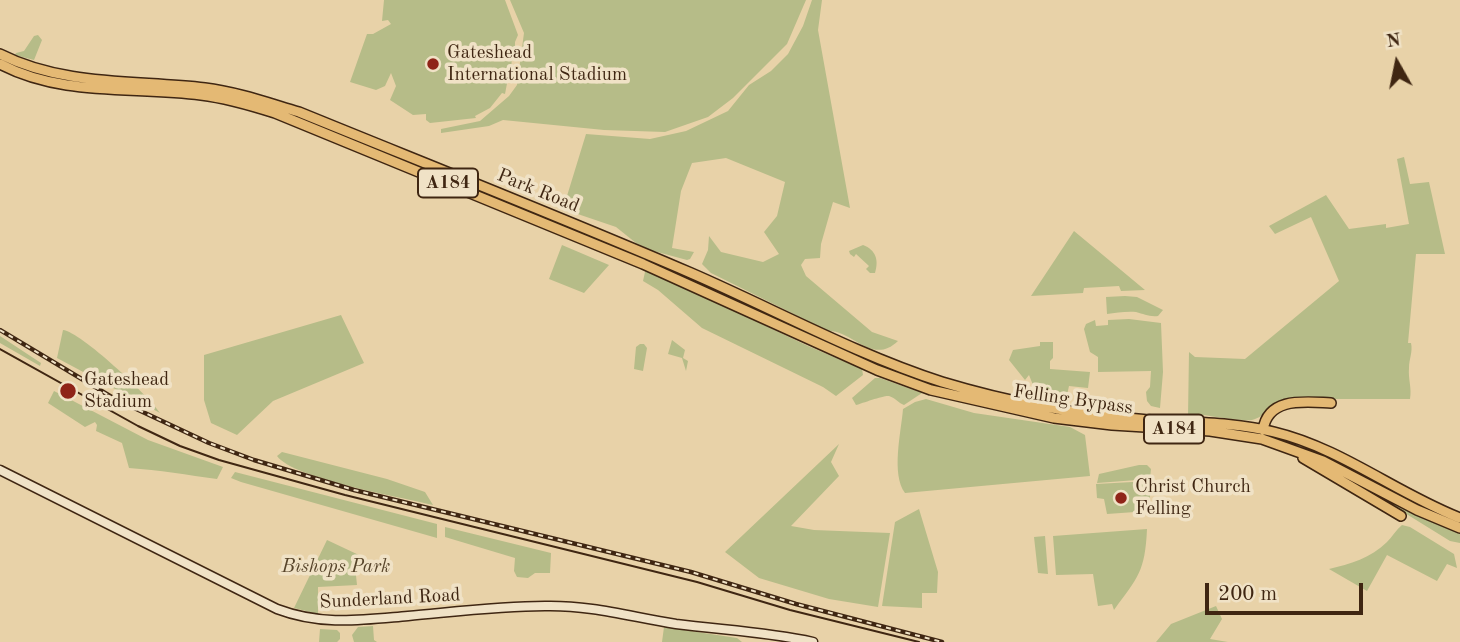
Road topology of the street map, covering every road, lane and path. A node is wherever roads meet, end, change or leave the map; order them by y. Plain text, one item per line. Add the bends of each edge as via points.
1 (0, 54) edge
2 (0, 64) edge
3 (89, 83) junction
4 (518, 207) junction
5 (888, 362) joint
6 (877, 370) joint
7 (1331, 403) dead end
8 (1268, 417) junction
9 (1246, 427) junction
10 (1263, 430) junction
11 (1274, 432) junction
12 (1278, 444) junction
13 (0, 470) edge
14 (1377, 489) junction
15 (1401, 516) dead end
16 (1460, 524) edge
17 (813, 642) edge

1 - 3 highway, Park Road / A184 via 38,71
2 - 3 highway, Park Road / A184 via 38,80 68,86
3 - 4 highway, Park Road / A184 via 208,89 245,96 299,112
4 - 5 highway, Park Road / A184 via 691,273
4 - 6 highway, Park Road / A184
5 - 9 highway, Felling Bypass / A184 via 981,392 1068,410
6 - 12 highway, Felling Bypass / A184 via 957,398 1051,418 1219,432
7 - 8 highway via 1289,403
8 - 9 highway
8 - 10 highway
8 - 11 highway
9 - 10 highway, Felling Bypass / A184
10 - 11 highway, Felling Bypass / A184
10 - 14 highway via 1327,457
11 - 16 highway, Felling Bypass / A184 via 1327,452
12 - 14 highway, Felling Bypass / A184
12 - 15 highway
13 - 17 main road, Sunderland Road via 277,609 310,620 577,606
14 - 16 highway, Felling Bypass / A184

